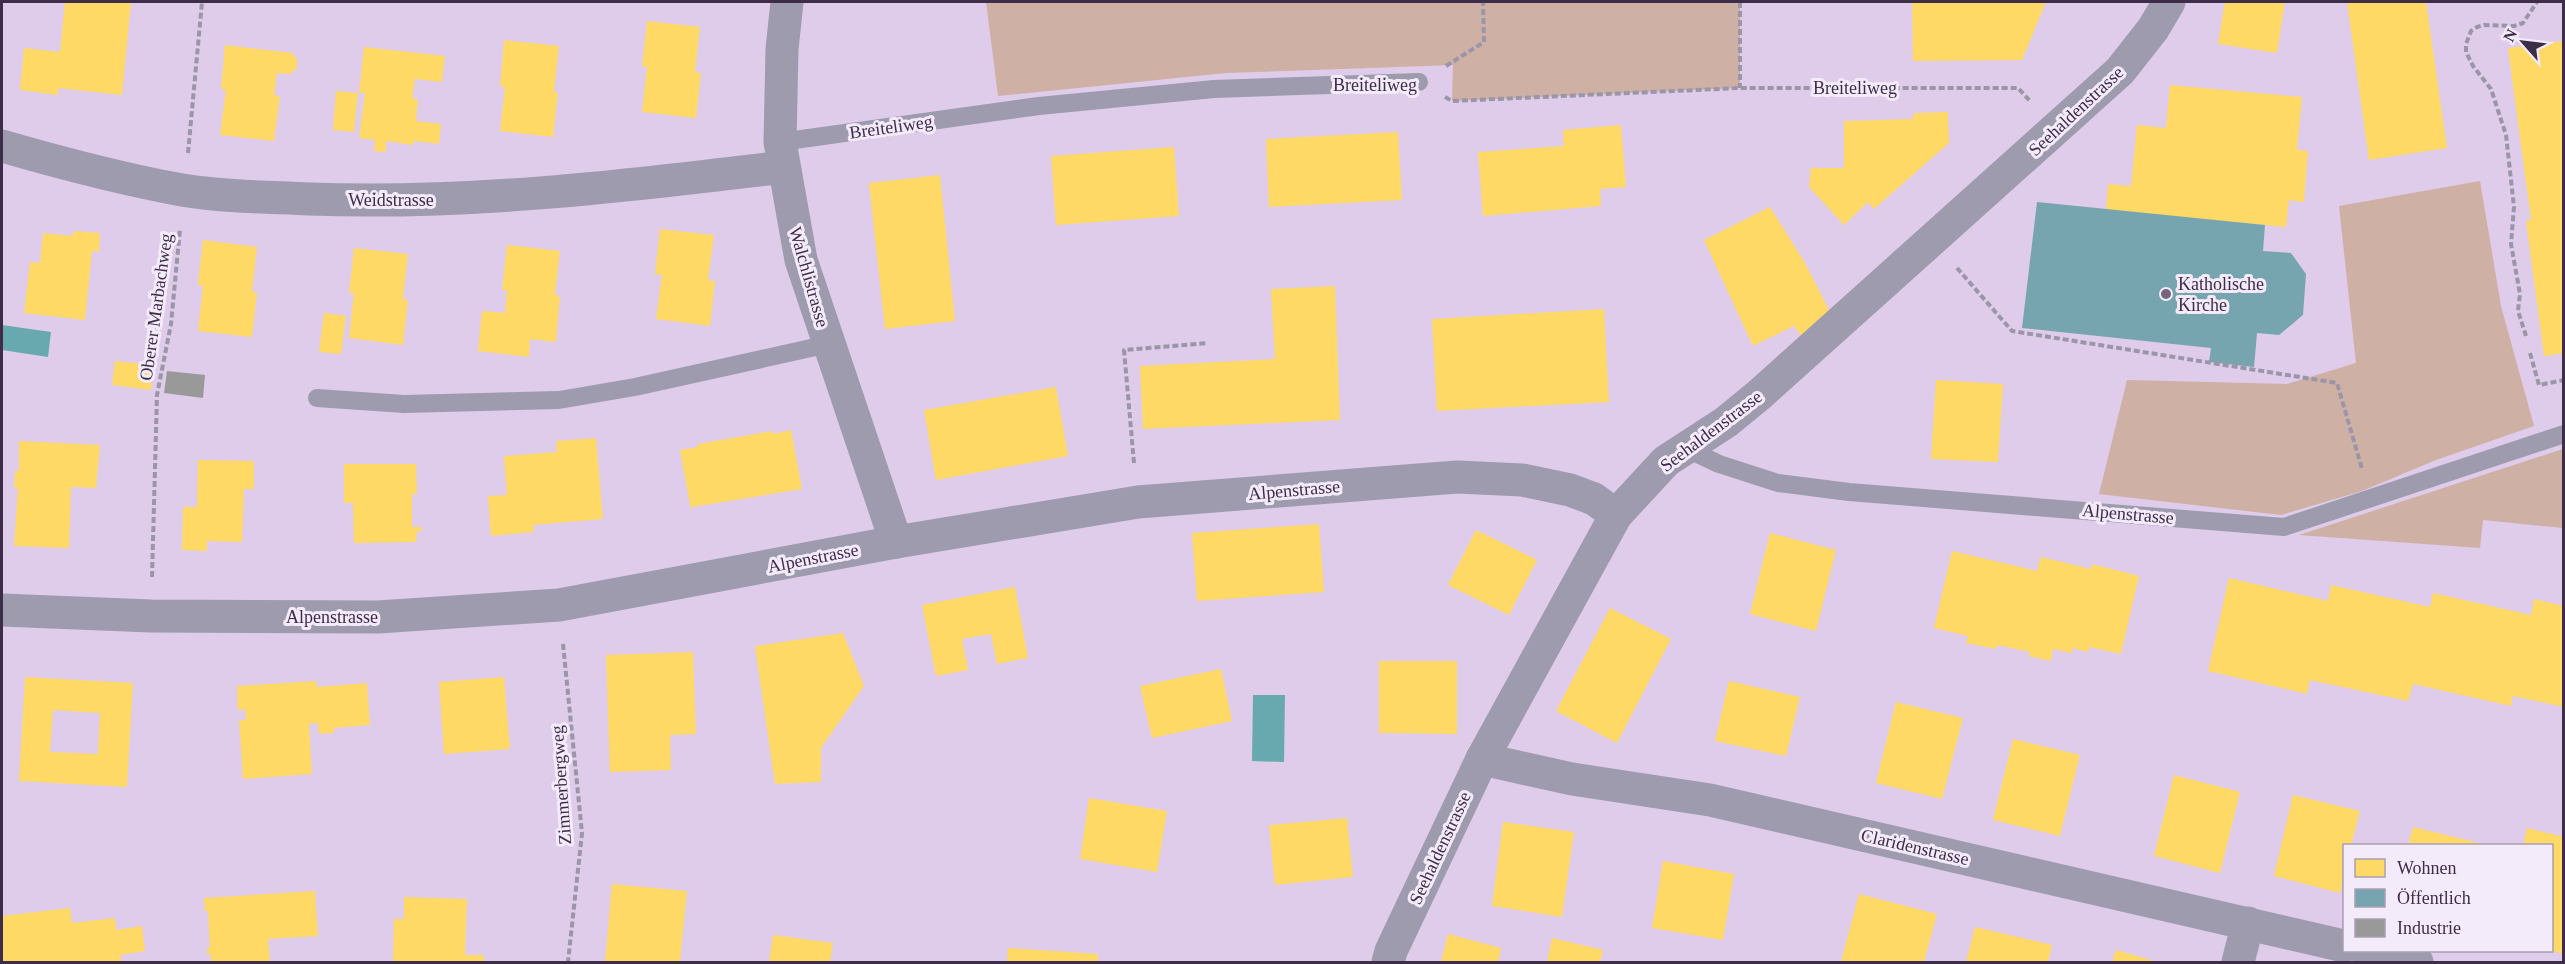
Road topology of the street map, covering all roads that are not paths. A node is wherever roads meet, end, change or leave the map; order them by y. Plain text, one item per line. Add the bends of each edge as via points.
1 (787, 2) edge
2 (2169, 2) edge
3 (1419, 82) road end
4 (2, 146) edge
5 (782, 154) junction
6 (828, 345) junction
7 (317, 398) dead end
8 (2564, 434) edge
9 (1685, 448) junction
10 (1616, 515) junction
11 (896, 542) junction
12 (2, 610) edge
13 (1482, 759) junction
14 (2248, 923) junction
15 (2343, 946) edge
16 (2369, 952) edge
17 (1388, 963) edge
18 (2238, 963) edge
19 (2417, 963) edge

1 - 5 street, Walchlistrasse via 782,49
2 - 9 street, Seehaldenstrasse via 2120,71 2056,131 1742,409
3 - 5 lane, Breiteliweg via 1203,90 1038,106
4 - 5 street, Weidstrasse via 77,168 184,190 357,201 445,200 639,184
5 - 6 street, Walchlistrasse via 801,260
6 - 7 lane via 559,400 404,404
6 - 11 street, Walchlistrasse
8 - 9 lane, Alpenstrasse via 2284,527 1778,483
9 - 10 street, Seehaldenstrasse via 1666,461
10 - 11 street, Alpenstrasse via 1594,499 1569,490 1522,480 1457,477 1138,502
10 - 13 street, Seehaldenstrasse
11 - 12 street, Alpenstrasse via 559,605 378,617 151,616
13 - 14 street, Claridenstrasse via 1572,779 1710,800
13 - 17 street, Seehaldenstrasse
14 - 15 street, Claridenstrasse
14 - 18 street
16 - 19 street

